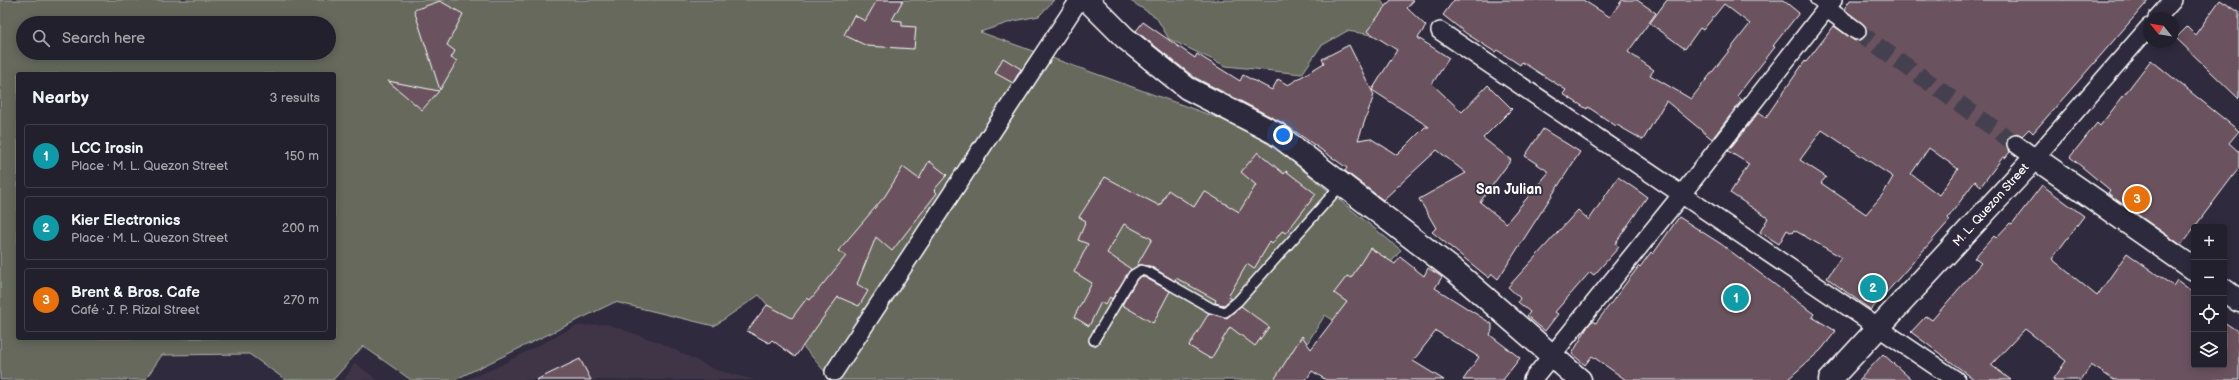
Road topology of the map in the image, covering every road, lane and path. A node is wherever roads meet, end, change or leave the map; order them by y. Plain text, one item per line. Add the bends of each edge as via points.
1 (1079, 0) edge
2 (1087, 0) edge
3 (2173, 0) edge
4 (1825, 3) edge
5 (2162, 12) edge
6 (1857, 30) tunnel mouth
7 (1440, 31) dead end
8 (2143, 34) edge
9 (2016, 144) tunnel mouth
10 (2035, 158) junction
11 (1342, 184) junction
12 (1682, 194) junction
13 (2191, 267) edge
14 (2227, 292) edge
15 (2239, 300) edge
16 (1878, 328) junction
17 (1094, 340) dead end
18 (1553, 356) junction
19 (834, 372) dead end
20 (1532, 380) edge
21 (1580, 380) edge
22 (1830, 380) edge
23 (1956, 380) edge

1 - 19 street
2 - 11 street via 1126,38 1187,88 1275,133
3 - 5 street
4 - 6 street
4 - 12 street
7 - 12 street
8 - 10 street, M. L. Quezon Street
9 - 10 street
10 - 13 street
10 - 16 street, M. L. Quezon Street
11 - 17 lane via 1225,312 1211,308 1148,272 1140,270 1133,275
11 - 18 street via 1455,271
12 - 16 street
12 - 18 street
14 - 15 street
16 - 22 street, M. L. Quezon Street
16 - 23 street
18 - 20 street
18 - 21 street

